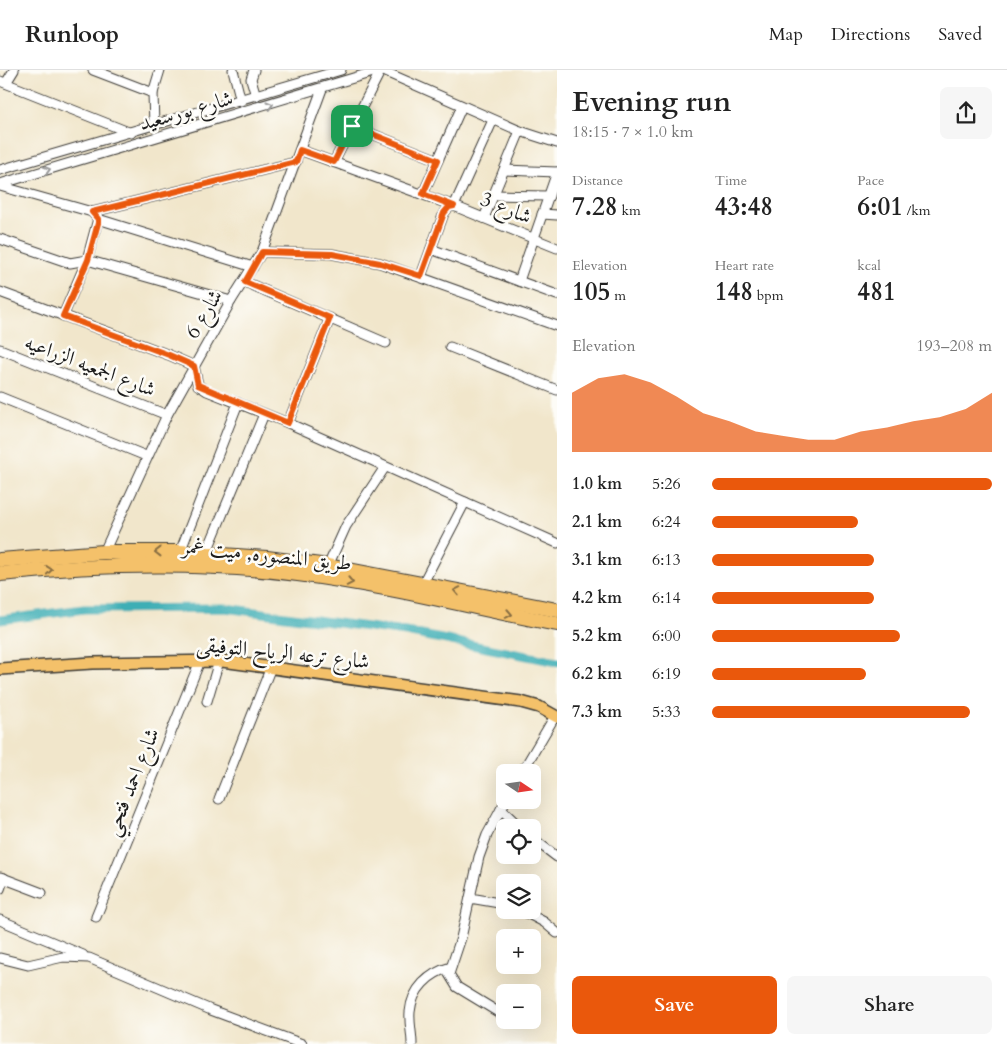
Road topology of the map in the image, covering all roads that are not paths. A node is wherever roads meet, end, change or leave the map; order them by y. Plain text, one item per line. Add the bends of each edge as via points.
1 (14, 70) edge
2 (93, 70) edge
3 (160, 70) edge
4 (233, 70) edge
5 (254, 70) edge
6 (342, 70) edge
7 (346, 70) edge
8 (381, 70) edge
9 (349, 80) junction
10 (3, 82) edge
11 (322, 90) junction
12 (153, 93) junction
13 (256, 96) junction
14 (241, 101) junction
15 (462, 106) junction
16 (493, 120) junction
17 (154, 126) junction
18 (352, 126) junction
19 (520, 131) junction
20 (131, 132) junction
21 (557, 143) edge
22 (300, 150) junction
23 (438, 160) junction
24 (296, 162) junction
25 (334, 162) junction
26 (4, 169) edge
27 (504, 170) junction
28 (557, 172) edge
29 (12, 180) junction
30 (555, 184) edge
31 (0, 185) edge
32 (423, 194) junction
33 (494, 194) junction
34 (548, 196) junction
35 (454, 206) junction
36 (542, 214) junction
37 (557, 215) edge
38 (95, 216) junction
39 (484, 218) junction
40 (534, 238) junction
41 (0, 240) edge
42 (557, 248) edge
43 (431, 249) junction
44 (262, 252) junction
45 (88, 260) junction
46 (253, 268) junction
47 (421, 276) junction
48 (519, 281) junction
49 (245, 282) junction
50 (0, 292) edge
51 (557, 295) edge
52 (231, 301) junction
53 (63, 316) junction
54 (330, 318) junction
55 (557, 326) edge
56 (386, 343) dead end
57 (450, 347) dead end
58 (0, 349) edge
59 (194, 366) junction
60 (557, 390) edge
61 (0, 397) edge
62 (238, 403) junction
63 (264, 414) junction
64 (167, 415) junction
65 (288, 423) junction
66 (146, 456) junction
67 (385, 467) junction
68 (465, 502) junction
69 (557, 543) edge
70 (180, 552) junction
71 (206, 554) junction
72 (104, 558) junction
73 (0, 560) edge
74 (328, 566) junction
75 (0, 574) edge
76 (422, 585) junction
77 (557, 610) edge
78 (557, 624) edge
79 (200, 661) junction
80 (219, 661) junction
81 (271, 667) junction
82 (0, 669) edge
83 (207, 701) dead end
84 (556, 717) edge
85 (527, 764) edge
86 (219, 799) dead end
87 (501, 809) joint
88 (512, 819) edge
89 (541, 845) edge
90 (557, 857) edge
91 (2, 877) edge
92 (0, 889) edge
93 (42, 893) dead end
94 (470, 898) junction
95 (496, 902) edge
96 (96, 917) dead end
97 (538, 919) edge
98 (0, 920) edge
99 (557, 933) edge
100 (0, 958) edge
101 (89, 958) junction
102 (450, 967) junction
103 (496, 1011) edge
104 (302, 1044) edge
105 (412, 1044) edge

1 - 10 street
2 - 12 street
3 - 12 street
4 - 14 street
5 - 13 street via 251,79
6 - 13 street, شارع بورسعيد
7 - 9 street
8 - 9 street, شارع بورسعيد
8 - 15 street
8 - 18 street
9 - 11 street, شارع بورسعيد
10 - 20 street
11 - 22 street, شارع 6
29 -> 11 street, شارع بورسعيد
12 - 17 street
13 - 14 street, شارع بورسعيد
14 - 17 street, شارع بورسعيد
15 - 16 street
15 - 23 street
16 - 19 street
16 - 35 street
17 - 20 street, شارع بورسعيد
18 - 23 street
18 - 25 street
19 - 21 street
19 - 27 street
20 - 26 street, شارع بورسعيد
22 - 24 street, شارع 6
22 - 25 street, شارع 3
23 - 32 street
24 - 38 street
24 - 44 street, شارع 6
25 - 32 street, شارع 3
26 - 29 street
27 - 28 street
27 - 33 street
28 - 30 street
29 - 31 street, شارع بورسعيد
30 - 34 street
31 - 38 street
32 - 35 street, شارع 3
33 - 34 street
33 - 39 street
34 - 36 street
35 - 39 street, شارع 3
35 - 43 street via 444,213
36 - 37 street
36 - 40 street
38 - 45 street
38 - 46 street
39 - 40 street, شارع 3
40 - 42 street, شارع 3
40 - 48 street
41 - 45 street via 70,263
43 - 47 street
43 - 48 street
44 - 46 street, شارع 6
44 - 47 street via 332,254 380,263
45 - 52 street
45 - 53 street
46 - 49 street, شارع 6
47 - 55 street
48 - 51 street
49 - 52 street, شارع 6
49 - 54 street
50 - 53 street
52 - 59 street, شارع 6
53 - 59 street
54 - 56 street
54 - 65 street
57 - 60 street
58 - 64 street, شارع الجمعيه الزراعيه
59 - 62 street via 198,385
59 - 64 street, شارع 6
61 - 66 street
62 - 63 street
62 - 70 street
63 - 65 street
63 - 71 street
64 - 66 street, شارع 6
65 - 67 street
66 - 72 street, شارع 6
67 - 68 street
67 - 74 street via 346,526
68 - 69 street
68 - 76 street
70 - 71 highway, طريق المنصوره, ميت غمر
70 -> 72 highway, طريق المنصوره, ميت غمر
71 - 74 highway, طريق المنصوره, ميت غمر
72 - 73 highway, طريق المنصوره, ميت غمر
75 -> 72 highway, طريق المنصوره, ميت غمر
72 -> 78 highway, طريق المنصوره, ميت غمر via 297,574
74 - 76 highway, طريق المنصوره, ميت غمر
77 -> 76 highway, طريق المنصوره, ميت غمر
79 - 80 main road, شارع ترعه الرياح التوفيقى
79 - 82 main road, شارع ترعه الرياح التوفيقى
79 - 96 street, شارع احمد فتحي
80 - 81 main road, شارع ترعه الرياح التوفيقى
80 - 83 street
81 - 84 main road, شارع ترعه الرياح التوفيقى via 521,702
81 - 86 street
84 - 85 street
87 - 88 street
87 - 94 street via 484,842
89 - 90 street
91 - 92 street
91 - 93 street
94 - 95 street
94 - 102 street
97 - 99 street
98 - 101 street
100 - 101 street via 28,965 71,956
101 - 104 street via 211,1010
102 - 103 street via 450,978 457,987
102 - 105 street via 432,975 418,988 410,1011

